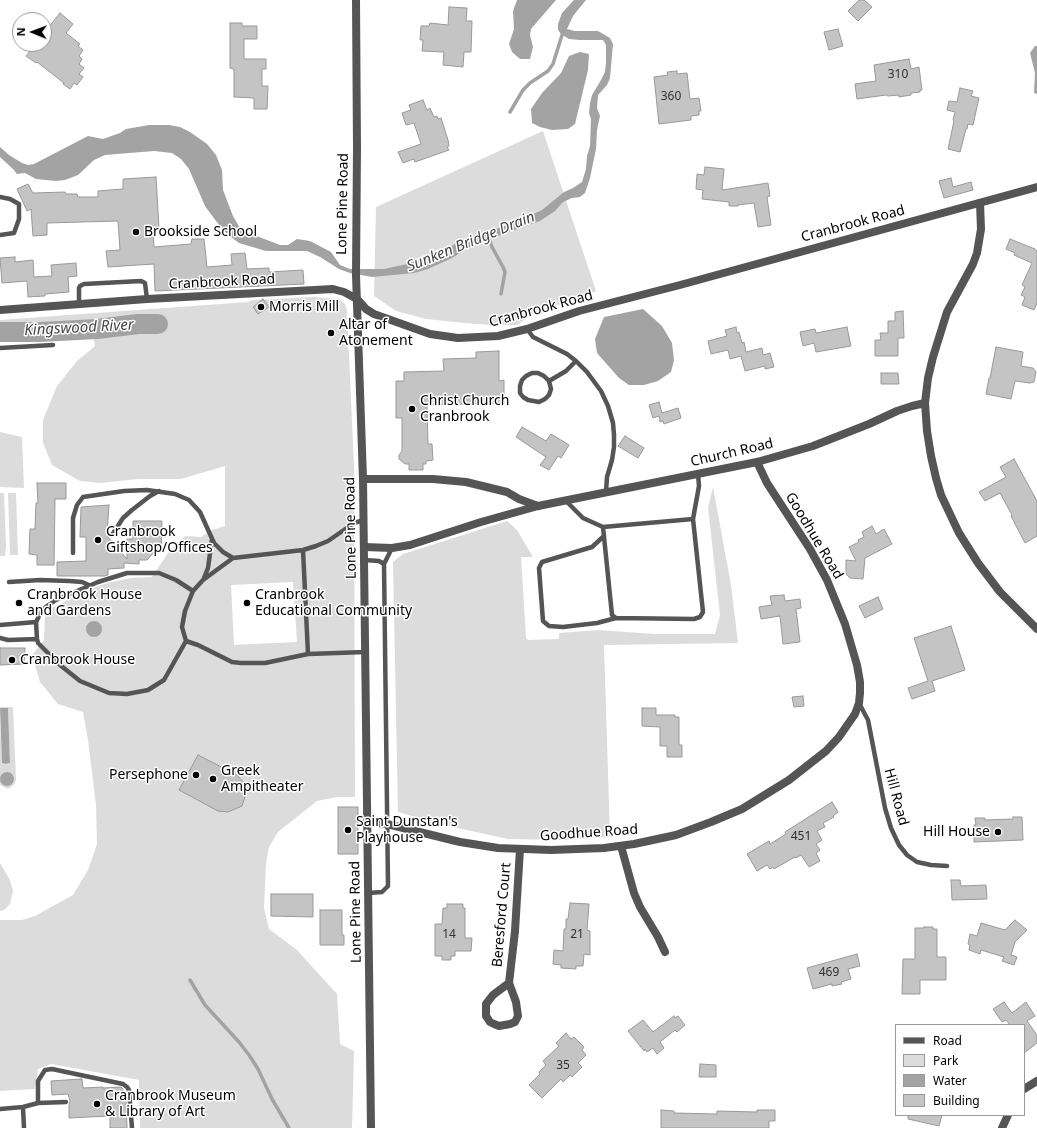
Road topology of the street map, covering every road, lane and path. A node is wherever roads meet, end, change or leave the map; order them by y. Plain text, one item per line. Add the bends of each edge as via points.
1 (356, 0) edge
2 (1037, 187) edge
3 (0, 197) edge
4 (980, 203) junction
5 (0, 235) edge
6 (147, 299) junction
7 (357, 299) junction
8 (79, 304) junction
9 (0, 310) edge
10 (527, 329) junction
11 (53, 345) dead end
12 (0, 348) edge
13 (576, 361) junction
14 (549, 381) junction
15 (925, 403) junction
16 (757, 462) junction
17 (698, 474) junction
18 (363, 479) junction
19 (159, 491) junction
20 (606, 492) junction
21 (566, 501) junction
22 (538, 506) junction
23 (693, 519) junction
24 (364, 520) junction
25 (603, 527) junction
26 (112, 535) dead end
27 (604, 536) junction
28 (212, 539) junction
29 (364, 547) junction
30 (392, 548) junction
31 (302, 550) junction
32 (73, 553) dead end
33 (233, 558) junction
34 (364, 560) junction
35 (384, 564) junction
36 (203, 580) junction
37 (9, 582) dead end
38 (89, 585) junction
39 (193, 590) junction
40 (616, 618) junction
41 (36, 622) junction
42 (0, 625) edge
43 (1037, 629) edge
44 (0, 638) edge
45 (37, 639) junction
46 (186, 641) junction
47 (365, 652) junction
48 (308, 654) junction
49 (859, 703) junction
50 (368, 822) junction
51 (387, 824) junction
52 (622, 846) junction
53 (520, 849) junction
54 (947, 866) dead end
55 (369, 893) junction
56 (665, 952) dead end
57 (509, 982) junction
58 (1037, 1081) edge
59 (1025, 1087) edge
60 (38, 1102) junction
61 (66, 1102) dead end
62 (23, 1107) junction
63 (0, 1109) edge
64 (1008, 1116) edge
65 (24, 1128) edge
66 (132, 1128) edge
67 (371, 1128) edge
68 (1002, 1128) edge

1 - 7 street, Lone Pine Road
2 - 4 street, Cranbrook Road
3 - 5 lane via 18,204 19,219 14,233
4 - 10 street, Cranbrook Road via 579,311
4 - 15 street via 981,229 977,253 942,326 931,364
6 - 7 street, Cranbrook Road via 333,289
6 - 8 street, Cranbrook Road
6 - 8 lane via 145,283 141,281 92,284 80,286
7 - 10 street, Cranbrook Road via 374,314 441,337 478,338
7 - 18 street, Lone Pine Road
8 - 9 street, Cranbrook Road
10 - 13 lane via 533,336
11 - 12 lane
13 - 14 lane via 566,371
13 - 20 lane via 601,391 613,423 614,447
14 - 14 lane via 538,373 532,373 522,380 520,393 528,400 539,402 549,395
15 - 16 street, Church Road via 897,411 819,444
15 - 43 street via 931,456 939,490 950,516 978,564 1000,592
16 - 17 street, Church Road
16 - 49 street, Goodhue Road via 767,484 820,565 836,600 857,665 860,682
17 - 20 street, Church Road
17 - 23 lane via 699,486
18 - 22 street via 433,479 466,482 507,492
18 - 24 street, Lone Pine Road
19 - 26 lane via 123,518
19 - 28 lane via 189,500 200,512
19 - 32 lane via 124,491 83,497 73,518
20 - 21 street, Church Road
21 - 22 street, Church Road
21 - 25 lane via 583,518
22 - 30 street, Church Road via 410,546
23 - 25 lane
23 - 40 lane via 703,612 700,617
24 - 29 street, Lone Pine Road
24 - 31 lane via 354,523 328,541
25 - 27 lane
27 - 40 lane via 612,615
27 - 40 lane via 592,547 542,562 539,568 543,621 549,626 563,627
28 - 33 lane via 223,552
28 - 36 lane via 208,568
29 - 30 street, Church Road
29 - 34 street, Lone Pine Road
30 - 35 lane
31 - 33 lane
31 - 48 lane
33 - 36 lane
34 - 35 lane
34 - 47 street, Lone Pine Road
35 - 51 lane
36 - 39 lane
37 - 38 lane via 63,581
38 - 39 lane via 127,573 159,573
38 - 41 lane via 46,606
39 - 46 lane via 182,627
41 - 42 lane
41 - 45 lane
44 - 45 lane
45 - 46 lane via 60,665 80,681 109,693 128,694 148,690 164,680
46 - 48 lane via 232,662 241,663 270,662
47 - 48 lane
47 - 50 street, Lone Pine Road
49 - 52 street, Goodhue Road via 855,714 826,752 756,802 676,835
49 - 54 lane, Hill Road via 868,720 885,808 899,845 917,862
50 - 51 street, Goodhue Road
50 - 55 street, Lone Pine Road
51 - 53 street, Goodhue Road via 460,842
51 - 55 lane via 388,886 382,892
52 - 53 street, Goodhue Road
52 - 56 street via 634,893
53 - 57 street, Beresford Court
55 - 67 street, Lone Pine Road
57 - 57 street, Beresford Court via 518,1016 515,1022 499,1026 490,1022 486,1016 486,1004
58 - 59 street
60 - 61 lane
60 - 62 lane
60 - 66 lane via 38,1081 45,1070 52,1069 123,1084 129,1090
62 - 63 lane
62 - 65 lane
64 - 68 street

